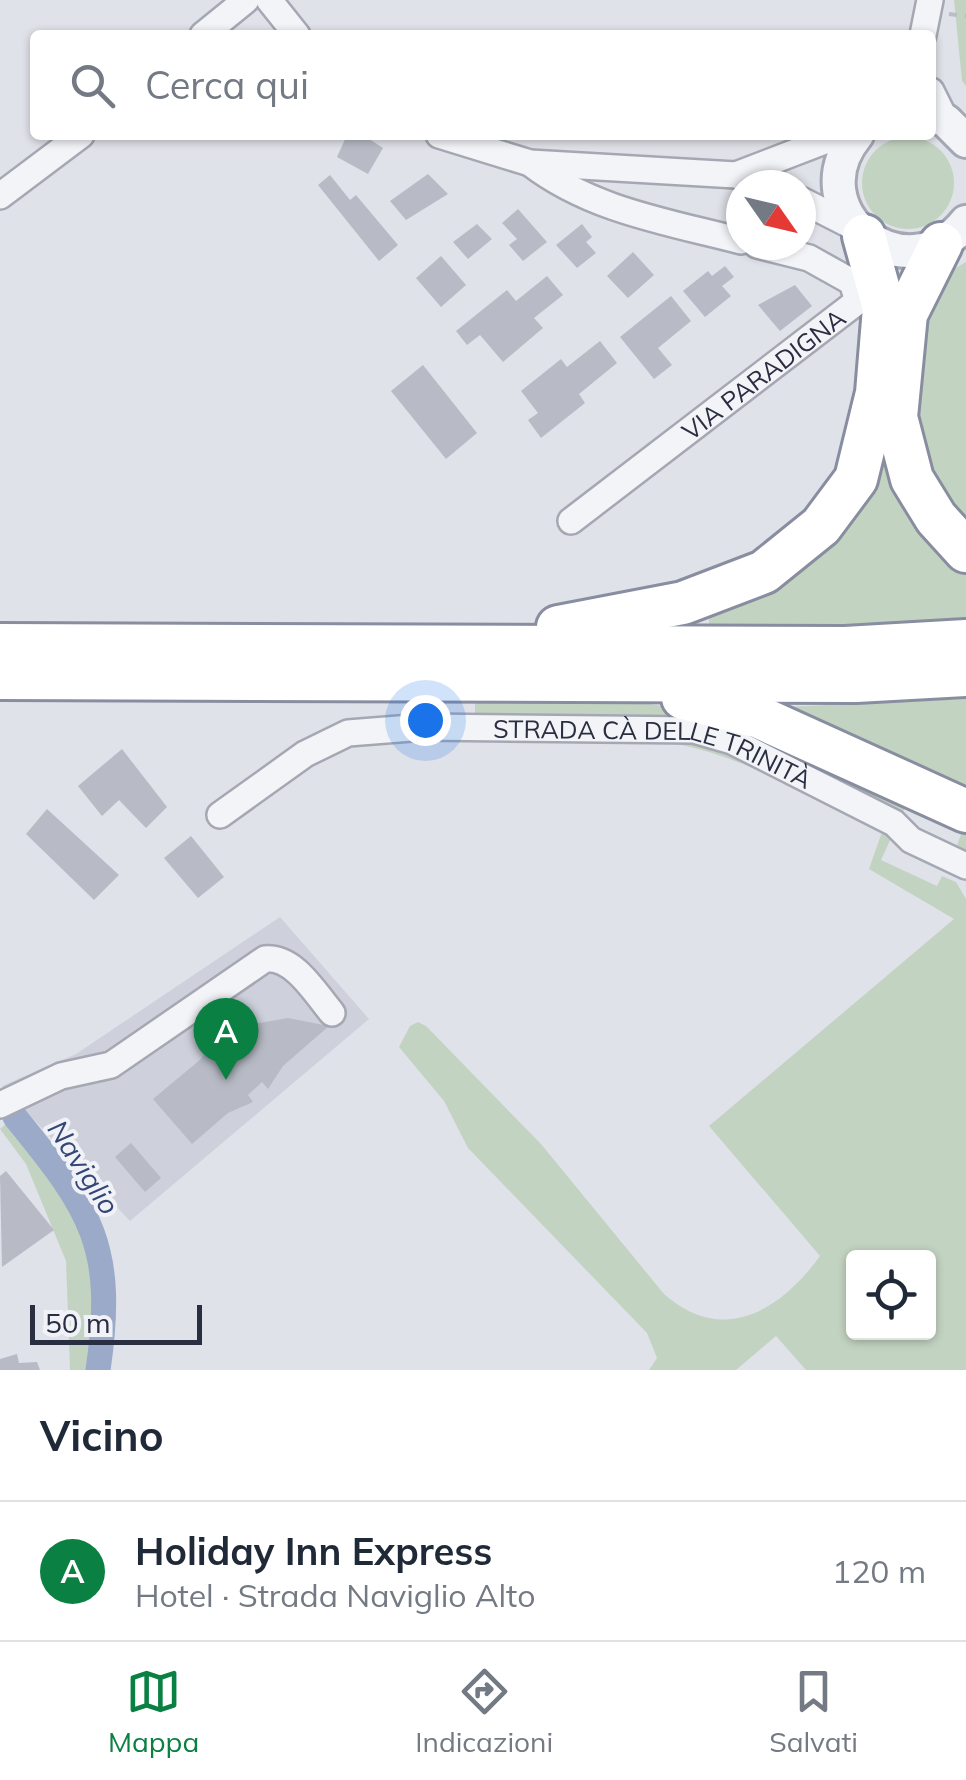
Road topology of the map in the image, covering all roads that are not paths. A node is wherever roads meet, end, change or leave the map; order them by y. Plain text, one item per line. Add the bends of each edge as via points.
1 (246, 0) edge
2 (269, 0) edge
3 (928, 1) edge
4 (209, 30) edge
5 (293, 30) edge
6 (924, 30) edge
7 (936, 101) edge
8 (948, 125) edge
9 (73, 140) edge
10 (455, 140) edge
11 (827, 140) edge
12 (854, 140) edge
13 (530, 163) junction
14 (749, 170) edge
15 (726, 174) edge
16 (0, 196) edge
17 (816, 208) edge
18 (860, 232) junction
19 (957, 234) edge
20 (726, 237) edge
21 (813, 260) edge
22 (571, 521) dead end
23 (966, 551) edge
24 (966, 641) edge
25 (0, 645) edge
26 (297, 645) junction
27 (966, 676) edge
28 (0, 678) edge
29 (449, 679) junction
30 (966, 811) edge
31 (220, 815) dead end
32 (966, 866) edge
33 (332, 1012) dead end
34 (0, 1105) edge

1 - 4 street
2 - 5 street
3 - 6 street
7 - 8 street
9 - 16 street
10 - 13 street
11 - 14 street
12 - 18 street via 838,184 843,208
13 - 15 street
13 - 20 street via 612,208
17 - 18 street
18 - 19 street via 888,249 915,252
18 - 26 highway via 884,308 870,436 856,478 821,526 764,572 683,603 569,626
19 - 23 highway via 906,314 896,417 912,480
21 - 22 street, VIA PARADIGNA via 852,282 858,301
24 - 26 highway via 846,648
25 - 26 highway
27 - 29 highway
28 - 29 highway
29 - 30 highway via 519,691 650,694 723,706
31 - 32 street, STRADA CÀ DELLE TRINITÀ via 305,754 348,733 424,727 694,730 894,822 911,840
33 - 34 street via 290,966 264,958 111,1065 62,1076

